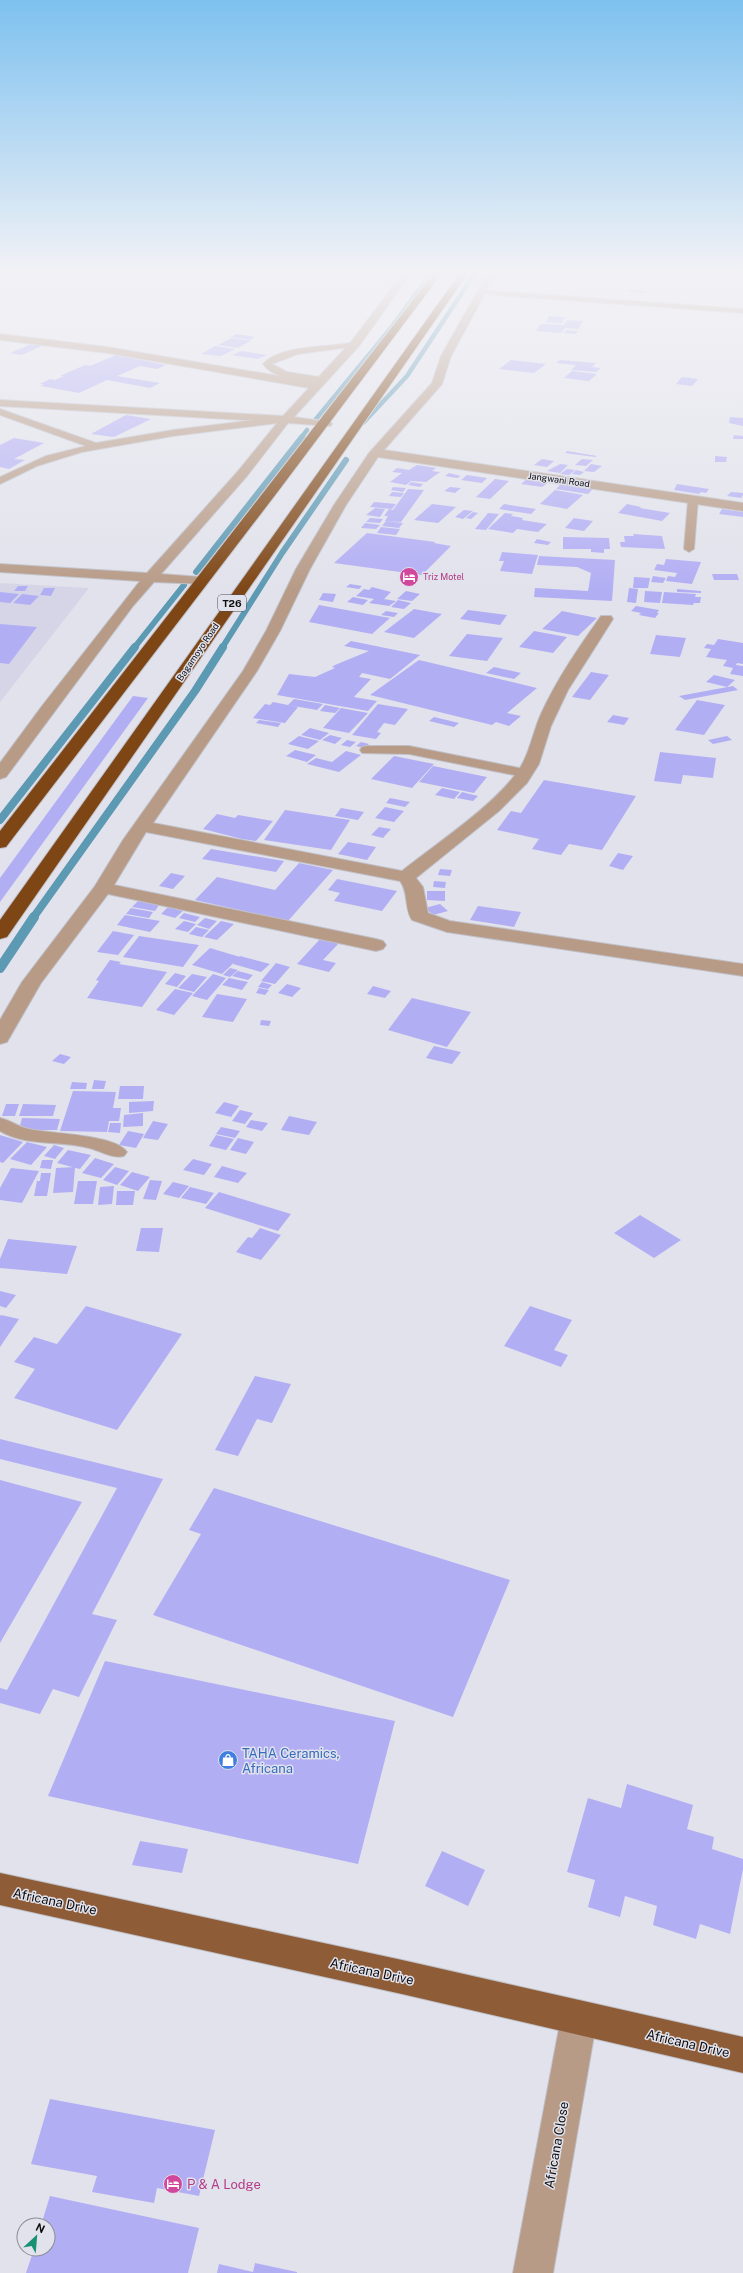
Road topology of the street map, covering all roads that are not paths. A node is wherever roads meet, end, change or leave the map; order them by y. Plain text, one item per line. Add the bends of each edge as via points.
1 (295, 379) edge
2 (304, 379) edge
3 (324, 379) edge
4 (359, 379) edge
5 (389, 379) edge
6 (439, 379) edge
7 (320, 383) junction
8 (0, 403) edge
9 (0, 412) edge
10 (286, 419) junction
11 (326, 424) junction
12 (94, 446) junction
13 (375, 453) junction
14 (0, 481) edge
15 (693, 500) junction
16 (743, 507) edge
17 (689, 549) dead end
18 (0, 568) edge
19 (150, 577) junction
20 (201, 581) junction
21 (606, 619) dead end
22 (367, 750) dead end
23 (524, 773) junction
24 (0, 774) edge
25 (142, 826) junction
26 (0, 843) edge
27 (406, 877) junction
28 (103, 888) junction
29 (0, 933) edge
30 (376, 945) dead end
31 (743, 970) edge
32 (0, 1038) edge
33 (0, 1123) edge
34 (118, 1152) dead end
35 (0, 1889) edge
36 (579, 2018) junction
37 (743, 2056) edge
38 (534, 2273) edge

1 - 7 street
2 - 7 lane
3 - 7 street
4 - 11 highway
5 - 29 highway, Bagamoyo Road / T26
6 - 13 street via 437,384
7 - 10 street
8 - 10 street
9 - 12 lane
10 - 11 street
10 - 12 lane via 189,430
10 - 19 street via 243,473
11 - 20 highway
12 - 14 lane via 52,456 16,471
13 - 15 street, Jangwani Road
13 - 25 street via 314,550 250,671
15 - 16 street, Jangwani Road
15 - 17 lane
18 - 19 street
19 - 20 street
19 - 24 street
20 - 26 highway
21 - 23 street via 560,690 543,726 531,764
22 - 23 lane via 408,750
23 - 27 street via 494,807
25 - 27 street
25 - 28 street
27 - 31 street via 414,886 419,916 447,926
28 - 30 street
28 - 32 street via 32,982
33 - 34 lane via 6,1128 30,1135 88,1142
35 - 36 main road, Africana Drive
36 - 37 main road, Africana Drive
36 - 38 street, Africana Close

